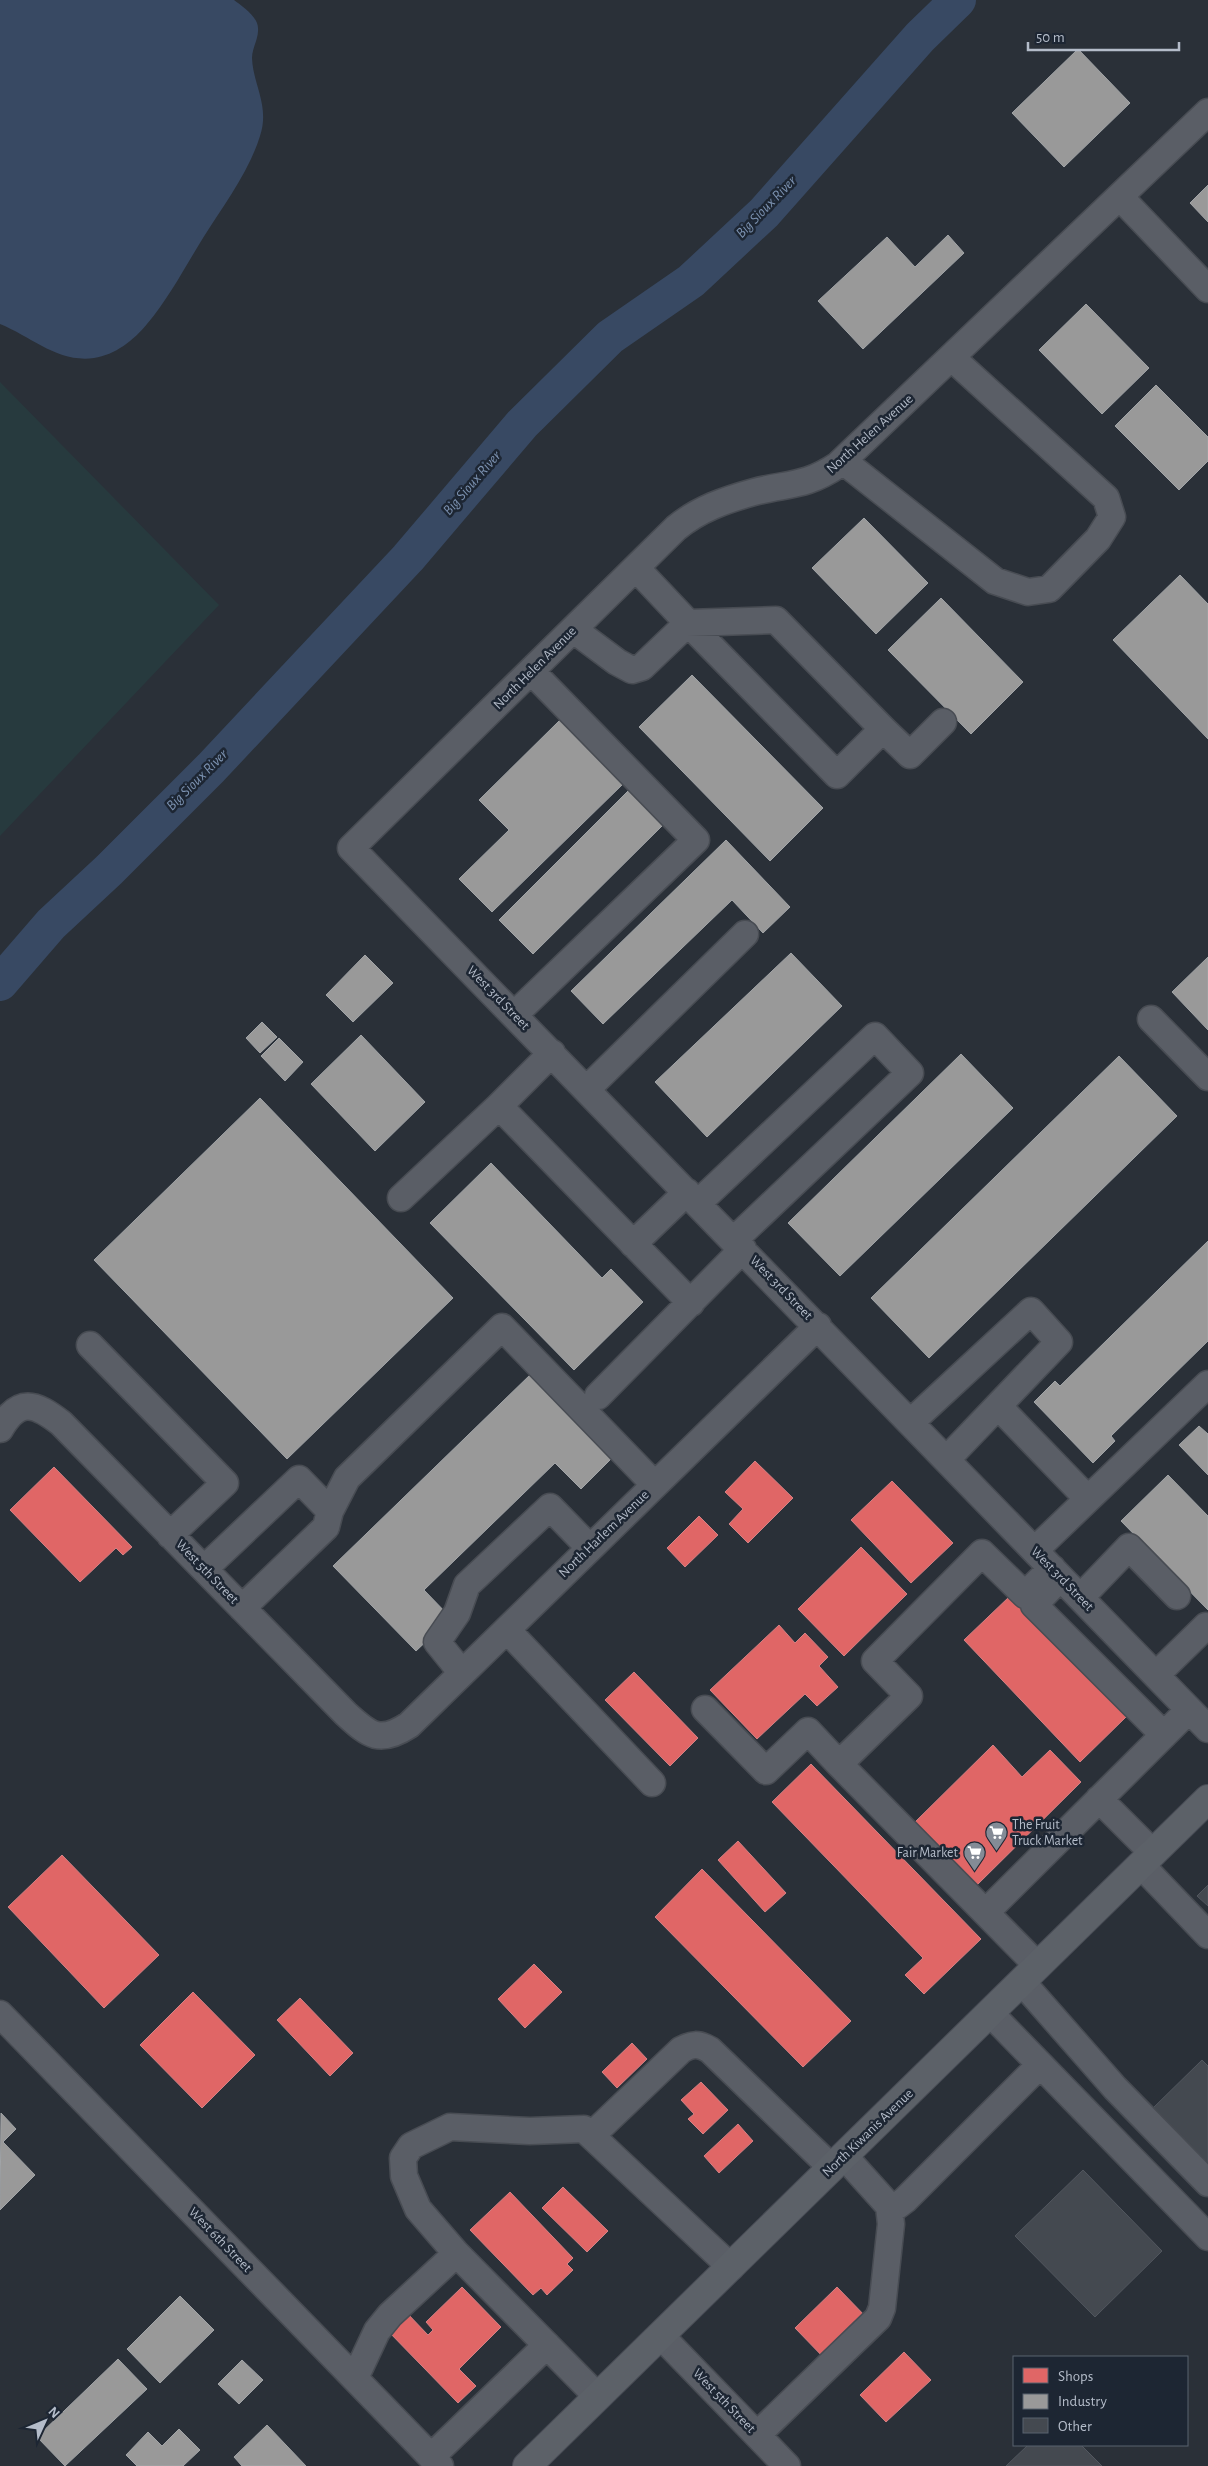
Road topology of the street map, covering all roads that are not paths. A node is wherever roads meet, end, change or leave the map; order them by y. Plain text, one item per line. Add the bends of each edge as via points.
1 (1208, 112) edge
2 (1120, 197) junction
3 (1208, 289) edge
4 (952, 358) junction
5 (843, 461) junction
6 (636, 568) junction
7 (688, 623) junction
8 (574, 630) junction
9 (532, 671) junction
10 (943, 722) dead end
11 (883, 729) junction
12 (351, 848) joint
13 (745, 934) dead end
14 (514, 1015) junction
15 (1151, 1019) dead end
16 (552, 1053) junction
17 (1208, 1077) edge
18 (587, 1089) junction
19 (499, 1106) junction
20 (693, 1197) junction
21 (401, 1198) dead end
22 (633, 1244) junction
23 (739, 1245) junction
24 (691, 1303) junction
25 (818, 1326) junction
26 (90, 1345) dead end
27 (1208, 1384) edge
28 (598, 1396) dead end
29 (998, 1406) junction
30 (911, 1422) junction
31 (0, 1429) edge
32 (947, 1460) junction
33 (655, 1486) junction
34 (1088, 1499) junction
35 (330, 1512) junction
36 (170, 1535) junction
37 (590, 1548) junction
38 (1049, 1565) junction
39 (204, 1569) junction
40 (1177, 1596) dead end
41 (1080, 1597) junction
42 (242, 1608) junction
43 (1107, 1625) junction
44 (1208, 1629) edge
45 (506, 1630) junction
46 (1081, 1652) junction
47 (462, 1673) junction
48 (1156, 1675) junction
49 (705, 1709) dead end
50 (1190, 1710) junction
51 (1208, 1729) edge
52 (1164, 1735) junction
53 (386, 1737) joint
54 (839, 1764) junction
55 (652, 1783) dead end
56 (1099, 1799) junction
57 (1208, 1799) edge
58 (1147, 1859) junction
59 (986, 1912) junction
60 (1208, 1935) edge
61 (1030, 1974) junction
62 (990, 2012) junction
63 (0, 2014) edge
64 (1040, 2065) junction
65 (592, 2135) junction
66 (838, 2162) junction
67 (1208, 2183) edge
68 (889, 2206) junction
69 (1208, 2237) edge
70 (456, 2254) junction
71 (731, 2267) junction
72 (661, 2336) junction
73 (547, 2345) junction
74 (355, 2378) junction
75 (598, 2397) junction
76 (757, 2435) junction
77 (436, 2462) edge
78 (527, 2466) edge
79 (787, 2466) edge

1 - 2 street, North Helen Avenue
2 - 3 street
2 - 4 street, North Helen Avenue
4 - 5 street, North Helen Avenue
4 - 5 street via 1106,498 1112,517 1098,539 1048,588 1028,592 995,581
5 - 6 street, North Helen Avenue via 822,476 799,485 755,492 692,515
6 - 7 street
6 - 8 street, North Helen Avenue
7 - 8 street via 642,667 632,670
7 - 11 street via 776,620
7 - 11 street via 837,775
8 - 9 street, North Helen Avenue
9 - 12 street, North Helen Avenue
9 - 14 street via 696,840
10 - 11 street via 910,755
12 - 14 street, West 3rd Street
13 - 18 street
14 - 16 street, West 3rd Street
15 - 17 street
16 - 18 street, West 3rd Street
16 - 19 street
18 - 20 street, West 3rd Street
19 - 21 street
19 - 22 street
20 - 22 street
20 - 23 street, West 3rd Street
20 - 23 street via 875,1036 910,1073
22 - 24 street
23 - 24 street
23 - 25 street, West 3rd Street
24 - 28 street
25 - 30 street, West 3rd Street
25 - 33 street, North Harlem Avenue
26 - 36 street via 225,1482
27 - 34 street
29 - 30 street via 1059,1342 1031,1311
29 - 32 street
29 - 34 street
30 - 32 street, West 3rd Street
31 - 36 street, West 5th Street via 10,1414 28,1406 38,1407 61,1423
32 - 38 street, West 3rd Street
33 - 35 street via 502,1328 347,1478
33 - 37 street, North Harlem Avenue
34 - 38 street
35 - 39 street via 299,1479
35 - 42 street via 326,1527
36 - 39 street, West 5th Street
37 - 45 street, North Harlem Avenue
37 - 47 street via 550,1507 466,1585 457,1613 437,1642
38 - 41 street, West 3rd Street
38 - 46 street via 1034,1605
38 - 54 street via 1025,1595 982,1553 875,1661 909,1696
39 - 42 street, West 5th Street
40 - 41 street via 1129,1548
41 - 43 street, West 3rd Street
42 - 53 street, West 5th Street via 361,1728 373,1735
43 - 46 street
43 - 48 street, West 3rd Street
44 - 48 street via 1206,1626
45 - 47 street, North Harlem Avenue
45 - 55 street
46 - 52 street
47 - 53 street, North Harlem Avenue via 409,1725
48 - 50 street, West 3rd Street
49 - 54 street via 766,1771 808,1732
50 - 51 street, West 3rd Street
50 - 52 street
52 - 56 street
54 - 59 street
56 - 58 street
56 - 59 street
57 - 58 main road, North Kiwanis Avenue
58 - 60 street
58 - 61 main road, North Kiwanis Avenue
59 - 61 street
61 - 62 main road, North Kiwanis Avenue
61 - 67 street via 1115,2088
62 - 64 street
62 - 66 main road, North Kiwanis Avenue
63 - 74 street, West 6th Street
64 - 68 street via 905,2200 897,2206
64 - 69 street
65 - 66 street via 680,2050 700,2044
65 - 70 street via 584,2129 530,2131 450,2127 410,2146 403,2158 404,2176 418,2209
65 - 71 street
66 - 68 street
66 - 71 main road, North Kiwanis Avenue
68 - 76 street via 891,2224 882,2308 878,2318
70 - 73 street
70 - 74 street via 390,2315 377,2331
71 - 72 main road, North Kiwanis Avenue
72 - 75 main road, North Kiwanis Avenue
72 - 76 street, West 5th Street
73 - 75 street
73 - 77 street
74 - 77 street, West 6th Street
75 - 78 main road, North Kiwanis Avenue
76 - 79 street, West 5th Street

